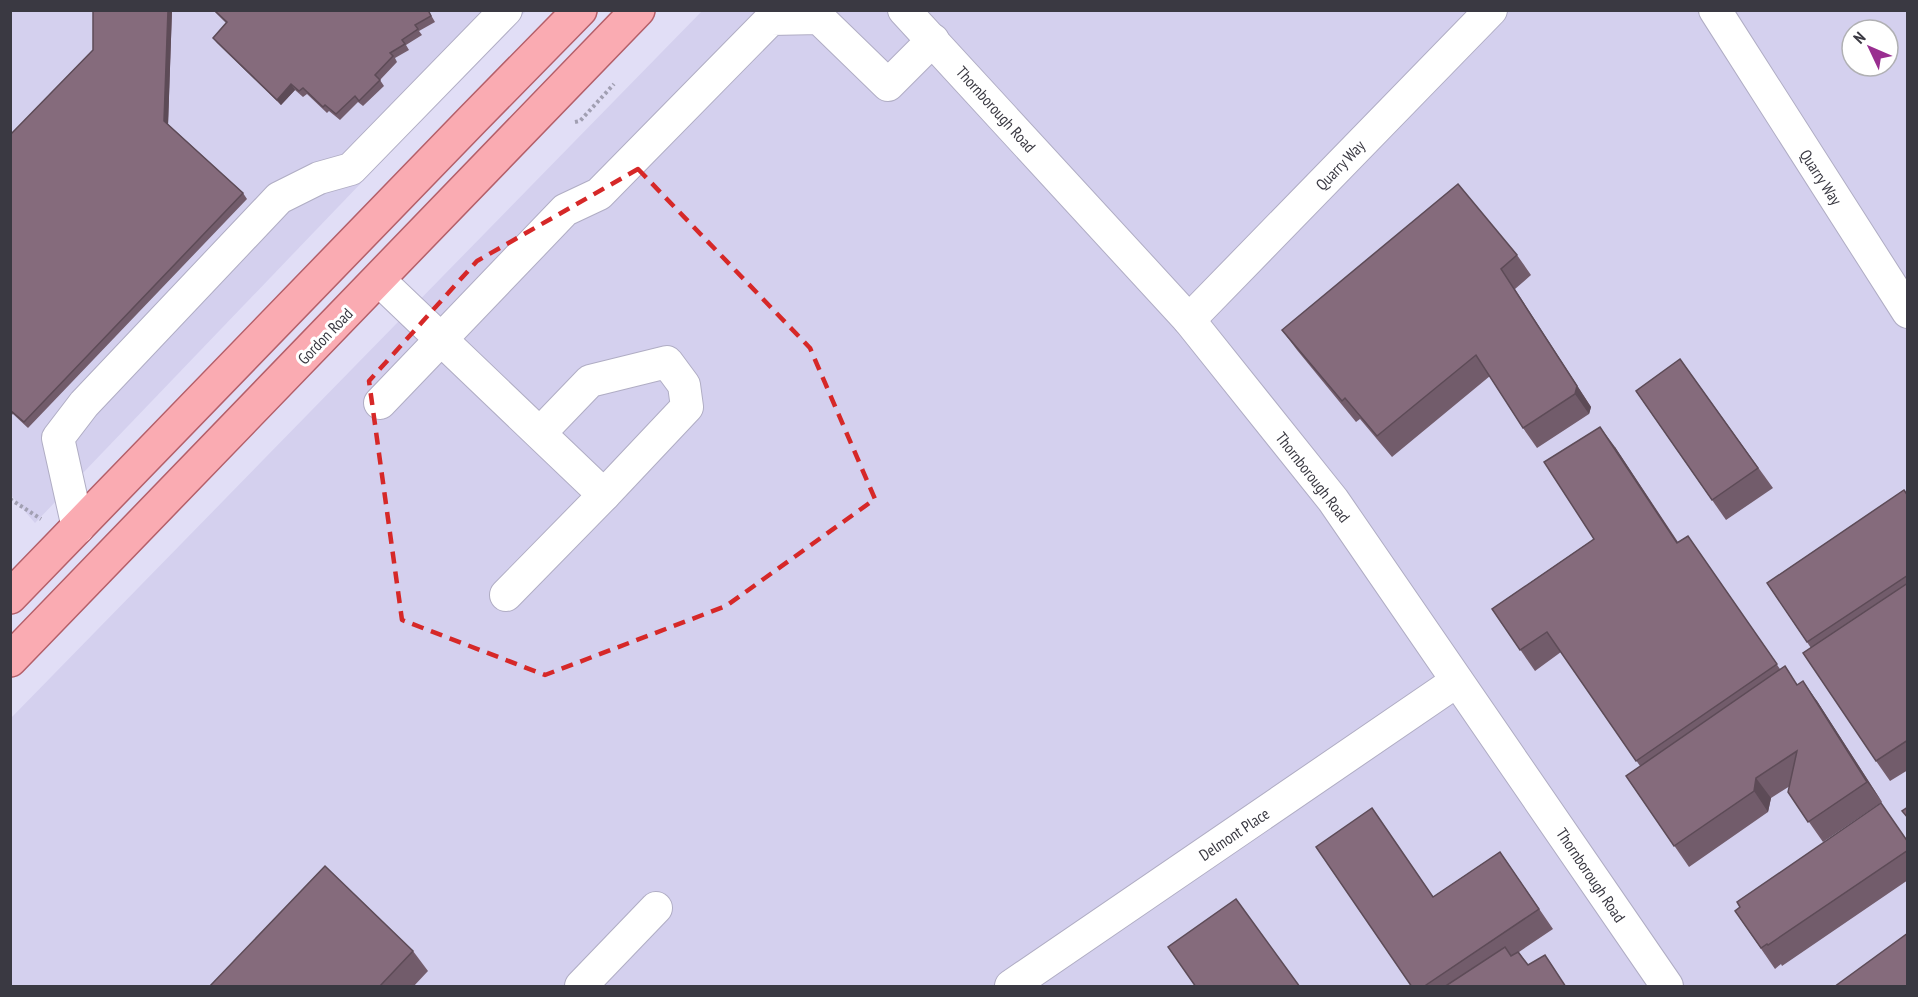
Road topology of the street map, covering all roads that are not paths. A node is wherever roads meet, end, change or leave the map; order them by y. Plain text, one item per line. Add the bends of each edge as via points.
1 (506, 10) edge
2 (580, 10) edge
3 (639, 10) edge
4 (904, 10) edge
5 (1491, 10) edge
6 (1715, 10) edge
7 (828, 16) edge
8 (933, 40) junction
9 (379, 280) junction
10 (1908, 312) edge
11 (1189, 320) junction
12 (440, 340) junction
13 (380, 403) dead end
14 (540, 433) junction
15 (604, 495) junction
16 (64, 526) junction
17 (506, 595) dead end
18 (10, 597) edge
19 (10, 660) edge
20 (1458, 681) junction
21 (656, 908) dead end
22 (581, 987) edge
23 (1011, 987) edge
24 (1667, 987) edge

1 - 16 street via 351,169 319,178 279,198 84,404 58,438
2 - 16 main road via 349,246
3 - 9 main road, Gordon Road
4 - 8 street, Thornborough Road
5 - 11 street, Quarry Way
6 - 10 street, Quarry Way
7 - 8 street via 888,85
7 - 12 street via 771,19 599,195 565,210
8 - 11 street, Thornborough Road
9 - 12 street
9 - 19 main road, Gordon Road
11 - 20 street, Thornborough Road via 1333,500
12 - 13 street
12 - 14 street
14 - 15 street
14 - 15 street via 590,381 668,362 684,385 687,407
15 - 17 street
16 - 18 main road
20 - 23 street, Delmont Place
20 - 24 street, Thornborough Road
21 - 22 street

